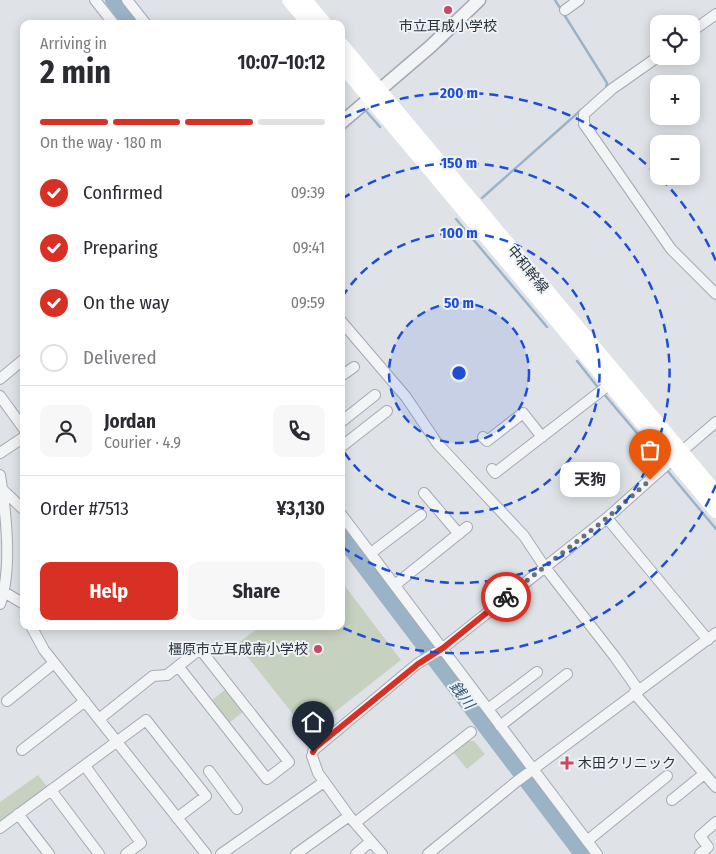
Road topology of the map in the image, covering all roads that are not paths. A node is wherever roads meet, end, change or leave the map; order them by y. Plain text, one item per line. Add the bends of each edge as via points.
1 (95, 0) edge
2 (127, 0) edge
3 (289, 0) edge
4 (305, 0) edge
5 (479, 0) edge
6 (579, 0) edge
7 (565, 10) dead end
8 (716, 14) edge
9 (111, 20) edge
10 (143, 20) edge
11 (305, 20) edge
12 (322, 20) edge
13 (700, 26) edge
14 (345, 50) edge
15 (650, 63) edge
16 (345, 68) edge
17 (375, 94) junction
18 (345, 120) edge
19 (716, 294) edge
20 (345, 326) edge
21 (20, 362) edge
22 (354, 367) dead end
23 (345, 373) edge
24 (0, 379) edge
25 (604, 389) junction
26 (375, 395) dead end
27 (0, 396) edge
28 (387, 411) dead end
29 (345, 419) edge
30 (716, 422) edge
31 (20, 424) edge
32 (483, 437) dead end
33 (542, 437) junction
34 (20, 440) edge
35 (345, 444) edge
36 (0, 452) edge
37 (671, 461) junction
38 (492, 469) dead end
39 (0, 475) edge
40 (2, 489) junction
41 (424, 493) dead end
42 (716, 493) edge
43 (20, 506) edge
44 (716, 511) edge
45 (421, 515) dead end
46 (607, 518) junction
47 (345, 519) edge
48 (467, 527) dead end
49 (459, 534) junction
50 (371, 553) junction
51 (544, 566) junction
52 (395, 585) junction
53 (4, 592) junction
54 (20, 602) edge
55 (0, 604) edge
56 (32, 630) edge
57 (712, 636) edge
58 (440, 650) junction
59 (54, 663) junction
60 (178, 666) junction
61 (537, 672) dead end
62 (567, 674) dead end
63 (637, 692) junction
64 (7, 701) dead end
65 (85, 702) junction
66 (488, 709) junction
67 (99, 719) junction
68 (500, 726) junction
69 (471, 732) dead end
70 (117, 742) junction
71 (22, 750) dead end
72 (85, 766) junction
73 (209, 771) dead end
74 (530, 771) junction
75 (704, 774) junction
76 (667, 776) dead end
77 (324, 782) junction
78 (716, 787) edge
79 (51, 790) junction
80 (672, 800) dead end
81 (237, 809) dead end
82 (18, 814) junction
83 (178, 818) junction
84 (352, 820) junction
85 (716, 822) edge
86 (0, 828) edge
87 (371, 841) junction
88 (587, 841) junction
89 (50, 854) edge
90 (99, 854) edge
91 (126, 854) edge
92 (206, 854) edge
93 (221, 854) edge
94 (296, 854) edge
95 (356, 854) edge
96 (382, 854) edge
97 (428, 854) edge
98 (598, 854) edge
99 (700, 854) edge

1 - 9 street
2 - 10 street
3 - 11 main road
4 - 12 main road
5 - 17 street
6 - 7 street
8 - 13 street
14 - 17 main road, 中和幹線
15 - 19 street via 584,114 584,124 671,249
16 - 17 main road, 中和幹線
17 - 18 street
17 - 25 main road, 中和幹線
17 - 37 main road, 中和幹線
20 - 51 street via 406,397 437,443 508,516
21 - 24 street
22 - 23 street
25 - 33 street
25 - 37 main road, 中和幹線
26 - 29 street
27 - 31 street
28 - 35 street
30 - 37 street
32 - 33 street via 487,441 523,413
33 - 38 street via 495,473
34 - 36 street
37 - 42 main road, 中和幹線
37 - 44 main road, 中和幹線
37 - 46 street
39 - 40 street
40 - 43 street
40 - 53 street via 8,561
41 - 49 street
45 - 50 street
46 - 51 street
46 - 57 street
47 - 50 street
48 - 49 street
49 - 52 street
50 - 52 street
51 - 58 street
51 - 63 street via 616,657
52 - 58 street
53 - 54 street
53 - 55 street
56 - 59 street
57 - 63 street
58 - 66 street
58 - 77 street via 315,748 312,754
59 - 64 street
59 - 65 street
60 - 60 street via 267,779 289,762 200,649
60 - 67 street via 167,675 153,676
61 - 66 street
62 - 68 street
63 - 74 street
63 - 75 street
65 - 67 street
65 - 71 street
66 - 68 street
67 - 70 street
68 - 74 street
69 - 84 street
70 - 72 street
70 - 83 street
70 - 83 street via 146,720 206,796
72 - 79 street
72 - 91 street via 142,843
73 - 81 street
74 - 88 street
74 - 97 street
75 - 78 street
75 - 80 street
76 - 88 street
77 - 84 street
77 - 93 street
79 - 82 street
79 - 90 street
82 - 86 street
82 - 89 street
83 - 92 street
84 - 87 street
84 - 94 street
85 - 99 street via 700,836 708,847
87 - 95 street
87 - 96 street
88 - 98 street

